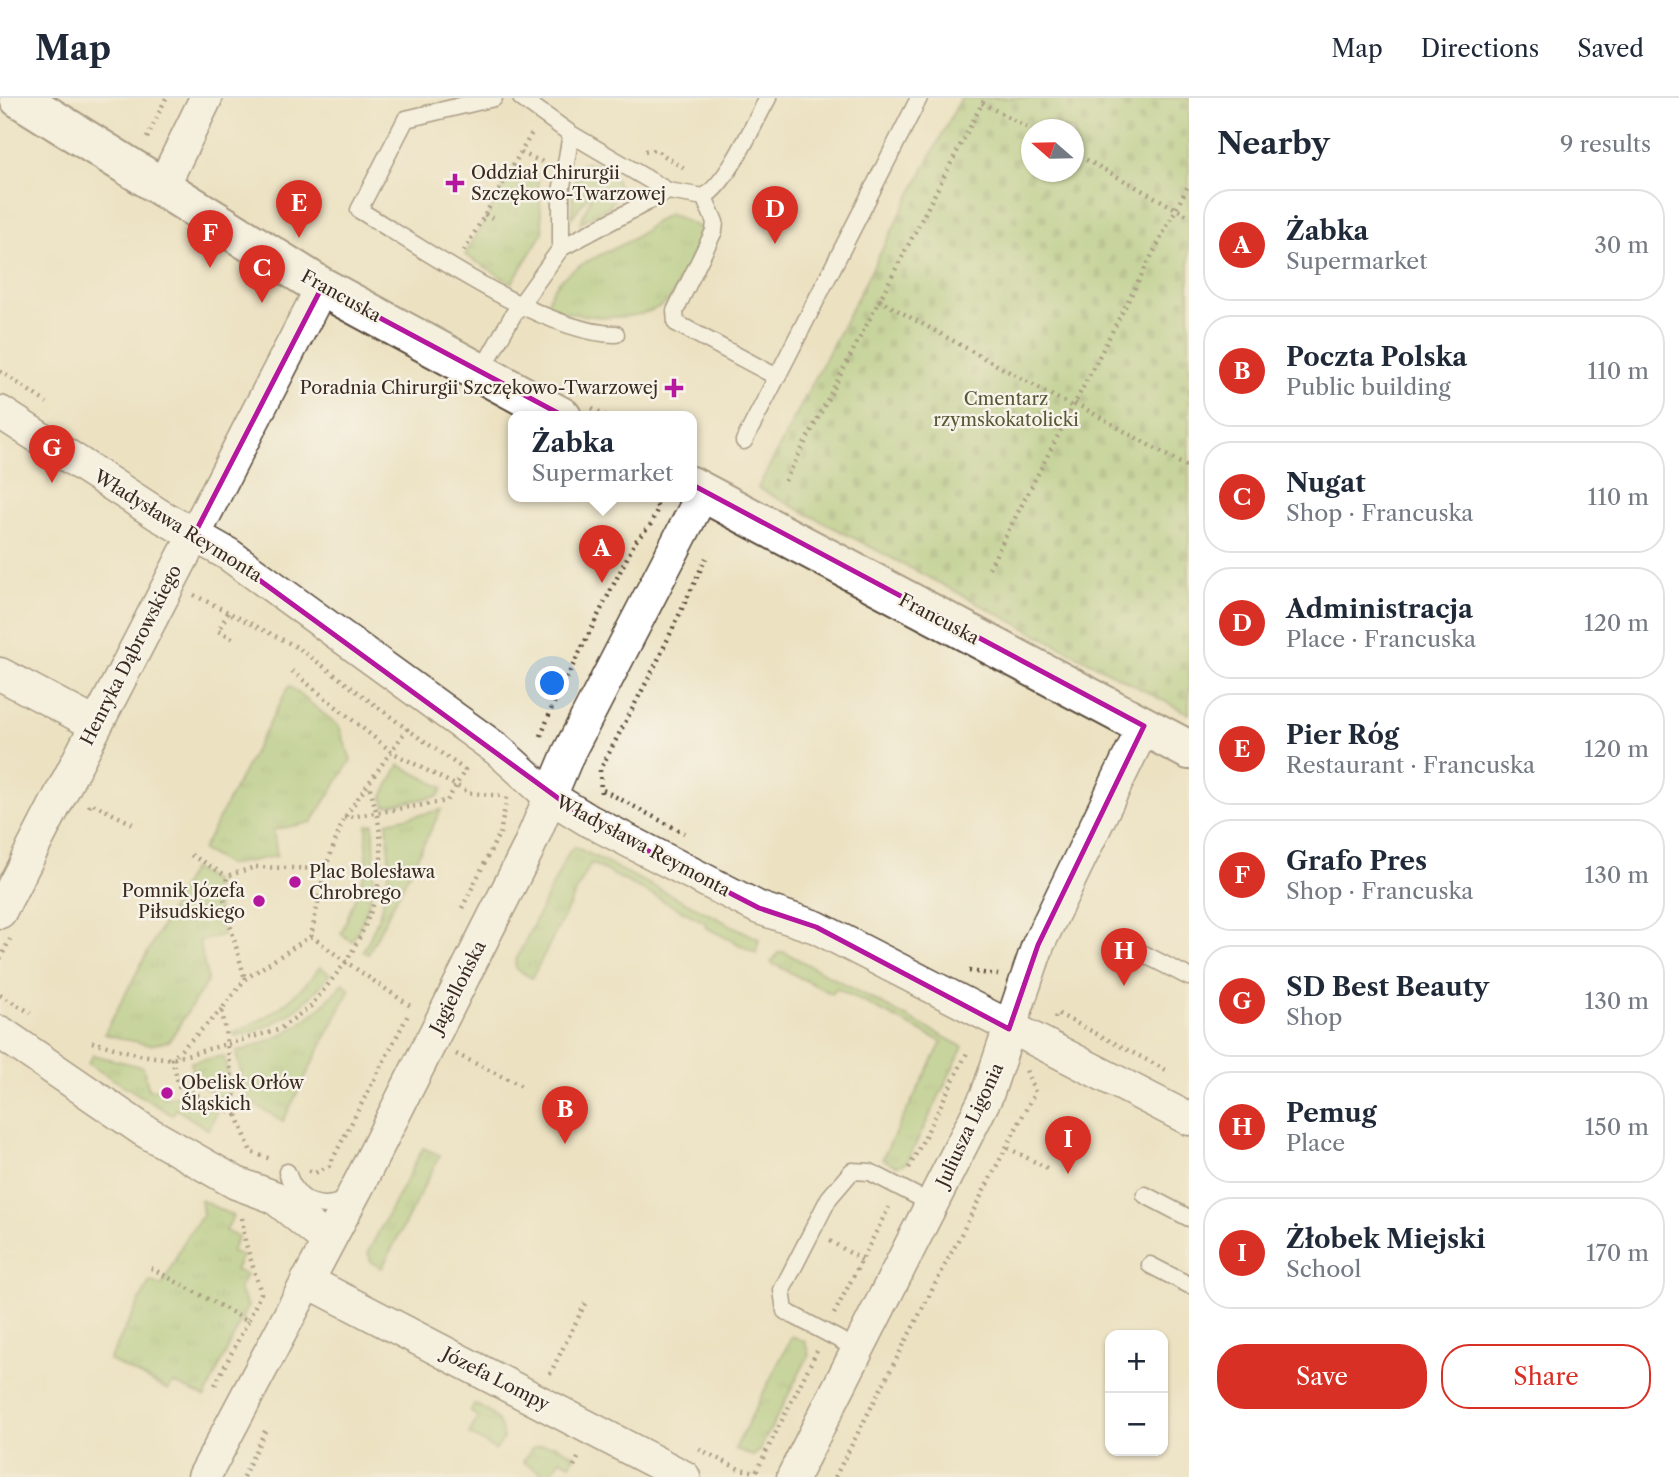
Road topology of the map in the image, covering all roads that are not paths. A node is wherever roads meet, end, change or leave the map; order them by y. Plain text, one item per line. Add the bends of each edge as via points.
1 (19, 98) edge
2 (206, 98) edge
3 (494, 98) edge
4 (521, 98) edge
5 (768, 98) edge
6 (919, 98) edge
7 (570, 134) junction
8 (162, 188) junction
9 (668, 191) junction
10 (704, 197) junction
11 (561, 248) junction
12 (322, 287) junction
13 (520, 305) junction
14 (616, 334) dead end
15 (481, 372) junction
16 (777, 377) junction
17 (551, 411) edge
18 (0, 412) edge
19 (744, 442) dead end
20 (697, 490) edge
21 (691, 502) edge
22 (195, 533) junction
23 (0, 674) edge
24 (95, 724) junction
25 (1144, 726) junction
26 (1189, 750) edge
27 (550, 796) junction
28 (0, 912) edge
29 (1132, 948) dead end
30 (1189, 977) edge
31 (0, 1031) edge
32 (1006, 1043) junction
33 (1189, 1119) edge
34 (285, 1175) junction
35 (1145, 1195) dead end
36 (352, 1197) junction
37 (932, 1204) junction
38 (1189, 1218) edge
39 (328, 1241) junction
40 (1150, 1265) dead end
41 (307, 1281) junction
42 (1189, 1285) edge
43 (858, 1349) junction
44 (204, 1477) edge
45 (684, 1477) edge
46 (793, 1477) edge

1 - 8 street, Francuska
2 - 8 street
3 - 13 lane via 406,119 359,210
4 - 7 lane
5 - 10 lane via 731,165
6 - 16 lane
7 - 9 lane
7 - 11 lane via 561,192
8 - 12 street, Francuska
9 - 10 lane
9 - 11 lane
10 - 16 lane via 714,231 676,312 676,323
11 - 13 lane
12 - 15 street, Francuska
12 - 22 street, Henryka Dąbrowskiego
13 - 14 lane via 595,334
13 - 15 lane
15 - 17 street, Francuska
16 - 19 lane
18 - 22 street, Władysława Reymonta via 159,515
20 - 25 street, Francuska
21 - 27 street, Jagiellońska
22 - 24 street, Henryka Dąbrowskiego
22 - 27 street, Władysława Reymonta via 498,750
23 - 24 street
24 - 28 street, Henryka Dąbrowskiego
25 - 26 street, Francuska
25 - 32 street, Juliusza Ligonia via 1038,945
27 - 32 street, Władysława Reymonta via 759,908 958,984
27 - 36 street, Jagiellońska via 528,849
29 - 30 lane
31 - 34 street via 143,1130 236,1183
32 - 33 street, Władysława Reymonta
32 - 37 street, Juliusza Ligonia via 987,1095
34 - 36 lane via 295,1192 309,1202 340,1203
34 - 39 street
35 - 38 lane
36 - 39 street, Jagiellońska
37 - 43 street, Juliusza Ligonia
37 - 43 lane via 870,1172 852,1171 829,1198 782,1290 785,1311
39 - 41 street, Jagiellońska
40 - 42 lane
41 - 44 street, Jagiellońska
41 - 45 street, Józefa Lompy
43 - 46 street, Juliusza Ligonia

